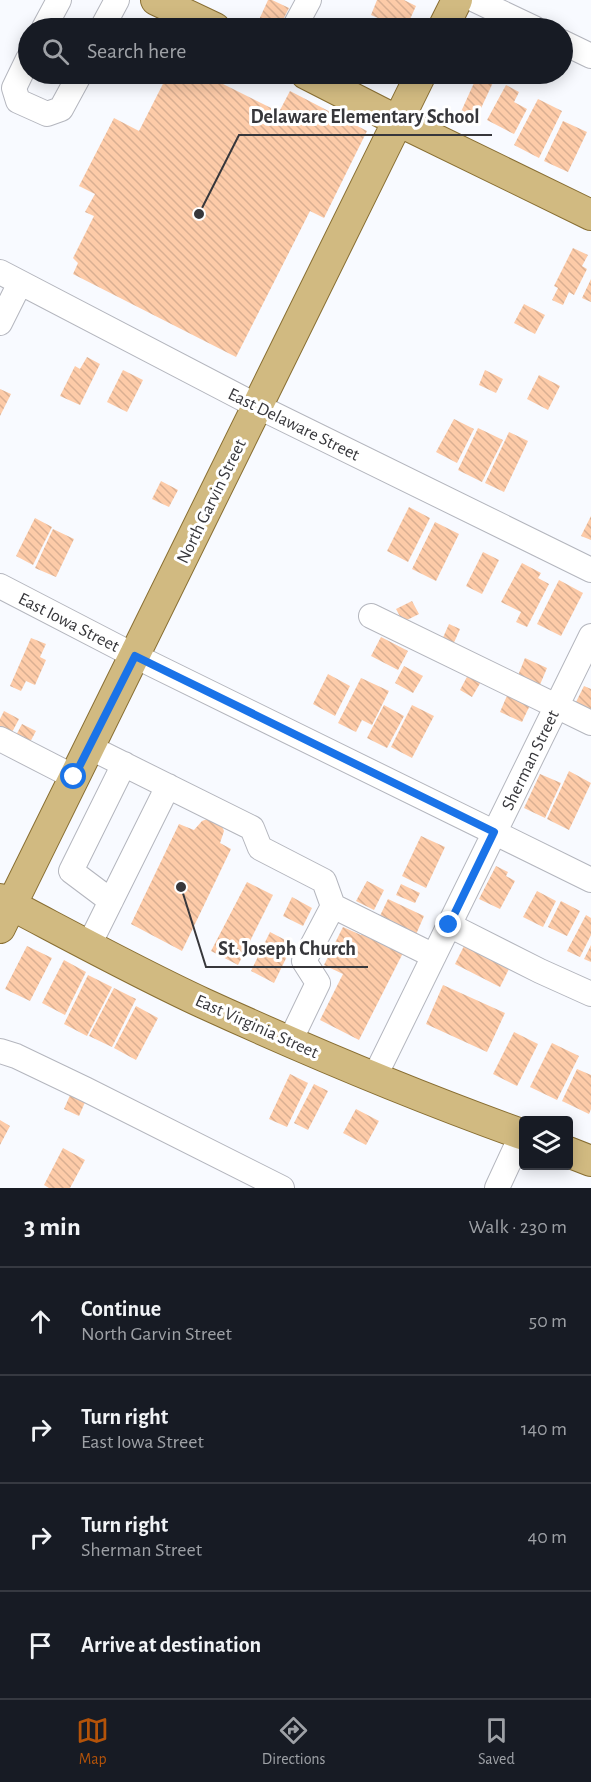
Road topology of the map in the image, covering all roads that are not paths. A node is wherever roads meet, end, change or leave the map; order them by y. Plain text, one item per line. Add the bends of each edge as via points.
1 (59, 0) edge
2 (117, 0) edge
3 (309, 0) edge
4 (457, 0) edge
5 (475, 0) edge
6 (162, 1) edge
7 (49, 18) edge
8 (107, 18) edge
9 (195, 18) edge
10 (299, 18) edge
11 (448, 18) edge
12 (513, 18) edge
13 (573, 47) edge
14 (591, 56) edge
15 (18, 80) edge
16 (75, 84) edge
17 (326, 84) edge
18 (416, 84) edge
19 (398, 121) junction
20 (591, 215) edge
21 (10, 277) edge
22 (0, 323) edge
23 (257, 406) junction
24 (591, 570) edge
25 (0, 586) edge
26 (371, 616) dead end
27 (591, 636) edge
28 (135, 656) junction
29 (556, 706) junction
30 (591, 723) edge
31 (0, 739) edge
32 (89, 747) junction
33 (124, 764) junction
34 (74, 777) junction
35 (168, 786) junction
36 (494, 832) junction
37 (591, 880) edge
38 (111, 901) junction
39 (333, 906) junction
40 (4, 910) edge
41 (449, 925) junction
42 (89, 945) junction
43 (434, 956) junction
44 (591, 994) edge
45 (290, 1041) junction
46 (0, 1051) edge
47 (374, 1078) junction
48 (519, 1134) edge
49 (519, 1143) edge
50 (573, 1154) edge
51 (591, 1161) edge
52 (282, 1188) edge
53 (496, 1188) edge

1 - 7 street
2 - 8 street
3 - 10 street
4 - 11 main road
5 - 12 street
6 - 9 main road
13 - 14 street
15 - 16 street via 14,88 18,101 47,114 61,109
17 - 19 main road
18 - 19 main road, North Garvin Street
19 - 20 main road
19 - 23 main road, North Garvin Street
21 - 22 street
21 - 23 street, East Delaware Street
23 - 24 street, East Delaware Street
23 - 28 main road, North Garvin Street
25 - 28 street, East Iowa Street
26 - 29 street
27 - 29 street, Sherman Street
28 - 32 main road, North Garvin Street
28 - 36 street, East Iowa Street
29 - 30 street
29 - 36 street, Sherman Street
31 - 34 street
32 - 33 street
32 - 34 main road, North Garvin Street
33 - 35 street
33 - 38 street via 71,871
34 - 40 main road, North Garvin Street
35 - 38 street
35 - 39 street via 252,828 260,848 324,881
36 - 37 street, East Iowa Street
36 - 41 street, Sherman Street
38 - 42 street
39 - 43 street
39 - 45 street via 304,961 318,983
40 - 42 main road, East Virginia Street
41 - 43 street, Sherman Street
41 - 44 street
42 - 45 main road, East Virginia Street via 203,1003
43 - 47 street, Sherman Street
45 - 47 main road, East Virginia Street
46 - 52 street
47 - 48 main road, East Virginia Street
49 - 53 street
50 - 51 main road

